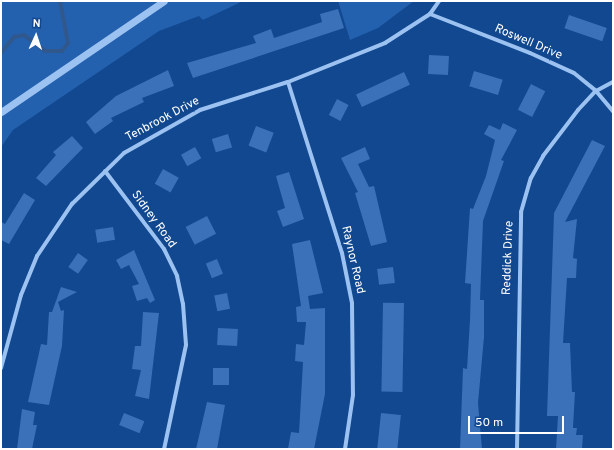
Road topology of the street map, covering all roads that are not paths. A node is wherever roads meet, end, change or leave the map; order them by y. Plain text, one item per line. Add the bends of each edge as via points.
1 (164, 1) edge
2 (439, 1) edge
3 (430, 14) junction
4 (288, 82) junction
5 (613, 82) edge
6 (596, 91) junction
7 (613, 110) edge
8 (1, 112) edge
9 (105, 171) junction
10 (1, 368) edge
11 (164, 449) edge
12 (345, 449) edge
13 (517, 449) edge

1 - 8 street
2 - 3 street, Tenbrook Drive
3 - 4 street, Tenbrook Drive via 385,42
3 - 6 street, Roswell Drive via 574,73
4 - 9 street, Tenbrook Drive via 200,110 142,140
4 - 12 street, Raynor Road via 342,252 352,303 353,395
5 - 6 street
6 - 7 street, Roswell Drive
6 - 13 street, Reddick Drive via 557,134 543,156 531,178 520,212
9 - 10 street, Tenbrook Drive via 72,204 37,256 21,295
9 - 11 street, Sidney Road via 164,249 177,276 183,304 186,345

